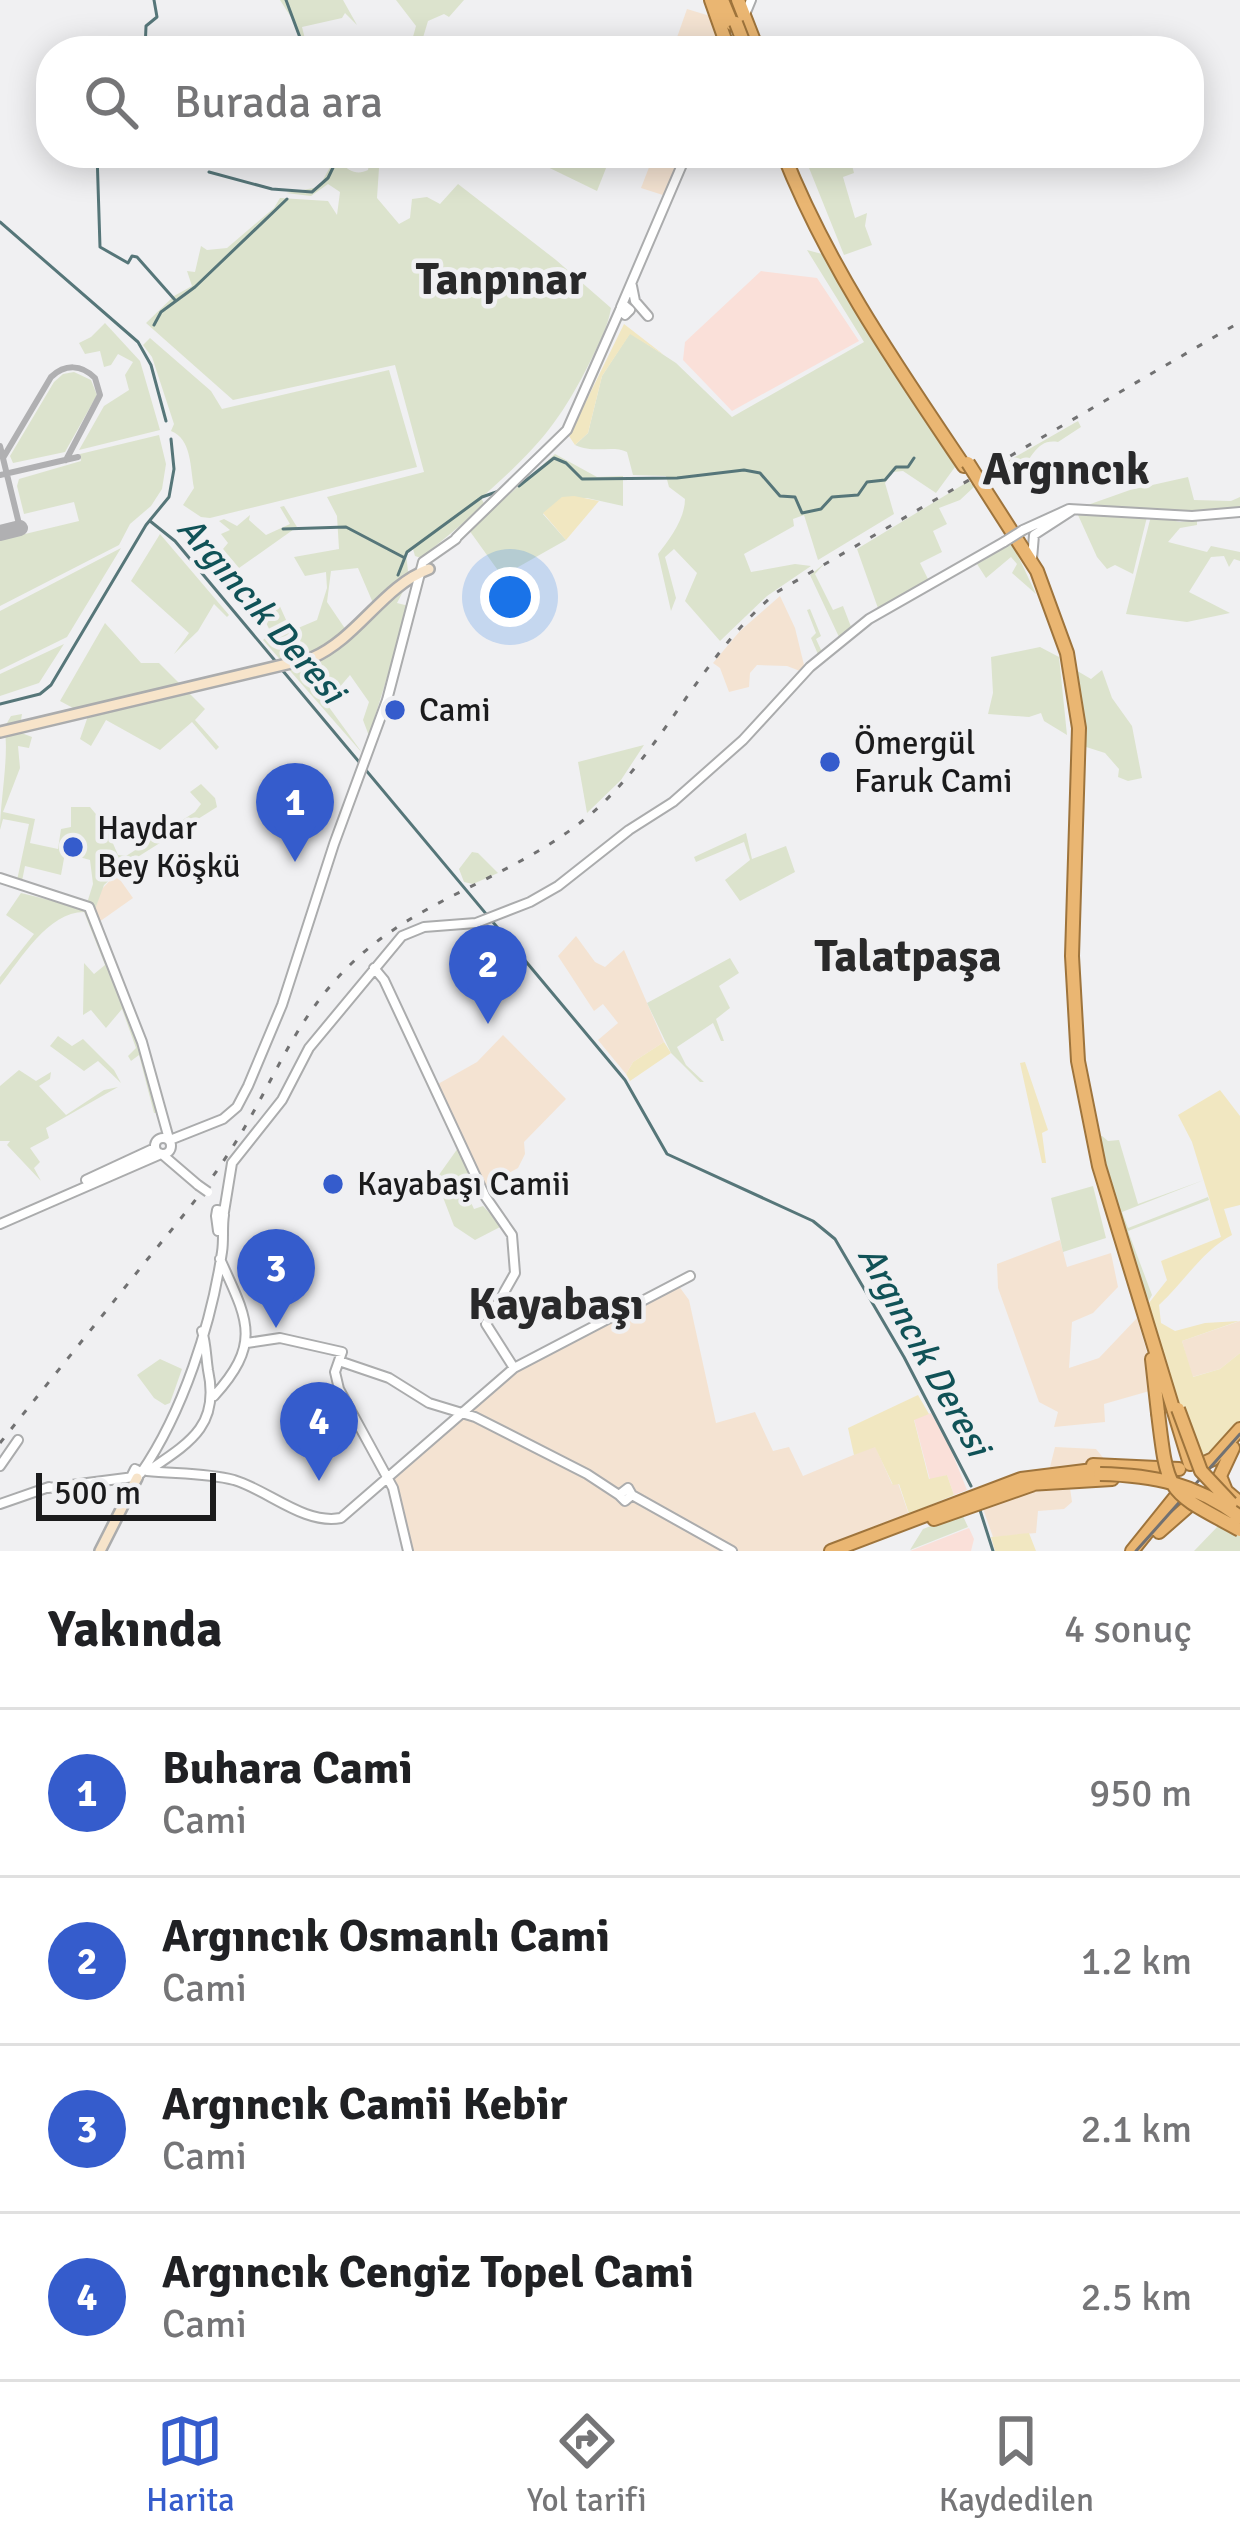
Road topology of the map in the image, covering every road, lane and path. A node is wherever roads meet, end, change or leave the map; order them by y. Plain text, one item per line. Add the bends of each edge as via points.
1 (711, 0) edge
2 (724, 0) edge
3 (738, 0) edge
4 (751, 0) edge
5 (737, 21) junction
6 (730, 36) edge
7 (737, 36) edge
8 (748, 36) edge
9 (681, 168) edge
10 (791, 168) edge
11 (632, 285) junction
12 (648, 316) dead end
13 (979, 483) junction
14 (1075, 508) junction
15 (1240, 512) edge
16 (427, 565) junction
17 (1037, 571) junction
18 (0, 730) edge
19 (0, 878) edge
20 (374, 968) junction
21 (166, 1142) junction
22 (218, 1207) junction
23 (0, 1221) edge
24 (220, 1257) junction
25 (216, 1276) junction
26 (690, 1276) dead end
27 (202, 1331) junction
28 (247, 1342) junction
29 (1151, 1352) junction
30 (339, 1360) junction
31 (514, 1368) junction
32 (1164, 1379) junction
33 (213, 1397) junction
34 (461, 1414) junction
35 (1240, 1429) edge
36 (18, 1440) dead end
37 (1234, 1443) edge
38 (0, 1466) edge
39 (1194, 1467) junction
40 (1101, 1472) junction
41 (139, 1473) junction
42 (1045, 1473) junction
43 (388, 1480) junction
44 (1146, 1480) junction
45 (1030, 1484) junction
46 (1227, 1492) junction
47 (1176, 1494) junction
48 (1196, 1502) junction
49 (964, 1503) junction
50 (0, 1504) edge
51 (1166, 1511) junction
52 (1239, 1515) edge
53 (100, 1551) edge
54 (408, 1551) edge
55 (729, 1551) edge
56 (831, 1551) edge
57 (853, 1551) edge
58 (1132, 1551) edge
59 (1142, 1551) edge

1 - 6 highway
2 - 5 highway
3 - 5 highway
4 - 5 street
5 - 7 highway, bridge
5 - 8 highway
9 - 11 street
10 - 13 highway, bridge via 851,296
11 - 12 street
11 - 16 street via 567,430
13 - 17 highway
13 - 29 highway via 1040,587 1069,682 1074,1062 1095,1167
14 - 15 street
14 - 17 street via 1033,537
14 - 20 street, bridge via 875,615 673,802 544,894 462,927 412,931
16 - 18 main road via 310,655
16 - 21 street via 278,1016 242,1098 219,1121
17 - 32 highway via 1077,706 1078,1061 1099,1166
19 - 21 street via 89,907 142,1042
20 - 22 street via 308,1048 282,1100 230,1167
20 - 31 street via 513,1238 515,1273 486,1324
21 - 22 street, bridge
21 - 23 street
22 - 24 street
24 - 25 street
24 - 28 street
25 - 27 street
25 - 41 street via 175,1400
26 - 31 street
27 - 33 street
27 - 41 street via 178,1402
28 - 30 street via 287,1339 342,1352
28 - 33 street
29 - 39 highway
29 - 52 highway, bridge via 1165,1473 1175,1493
30 - 34 street
30 - 43 street via 342,1398
31 - 34 street
32 - 39 highway
32 - 52 highway, bridge via 1201,1472
33 - 41 street via 200,1428
34 - 43 street
34 - 55 street
35 - 37 highway
36 - 38 street
37 - 39 highway
37 - 39 highway
37 - 46 highway via 1220,1472
39 - 42 highway via 1104,1464
39 - 46 highway
39 - 47 highway via 1173,1480
39 - 48 highway via 1211,1490
40 - 42 highway
40 - 45 highway
40 - 52 highway, bridge via 1173,1476 1212,1491
41 - 43 street via 236,1481 331,1520
41 - 50 street
41 - 53 main road
42 - 49 highway
43 - 54 street
44 - 45 highway
44 - 47 highway
44 - 51 highway via 1167,1491
45 - 49 highway
46 - 52 highway
47 - 48 highway
47 - 51 highway
48 - 52 highway
48 - 59 highway
49 - 56 highway
49 - 57 highway
51 - 58 highway

